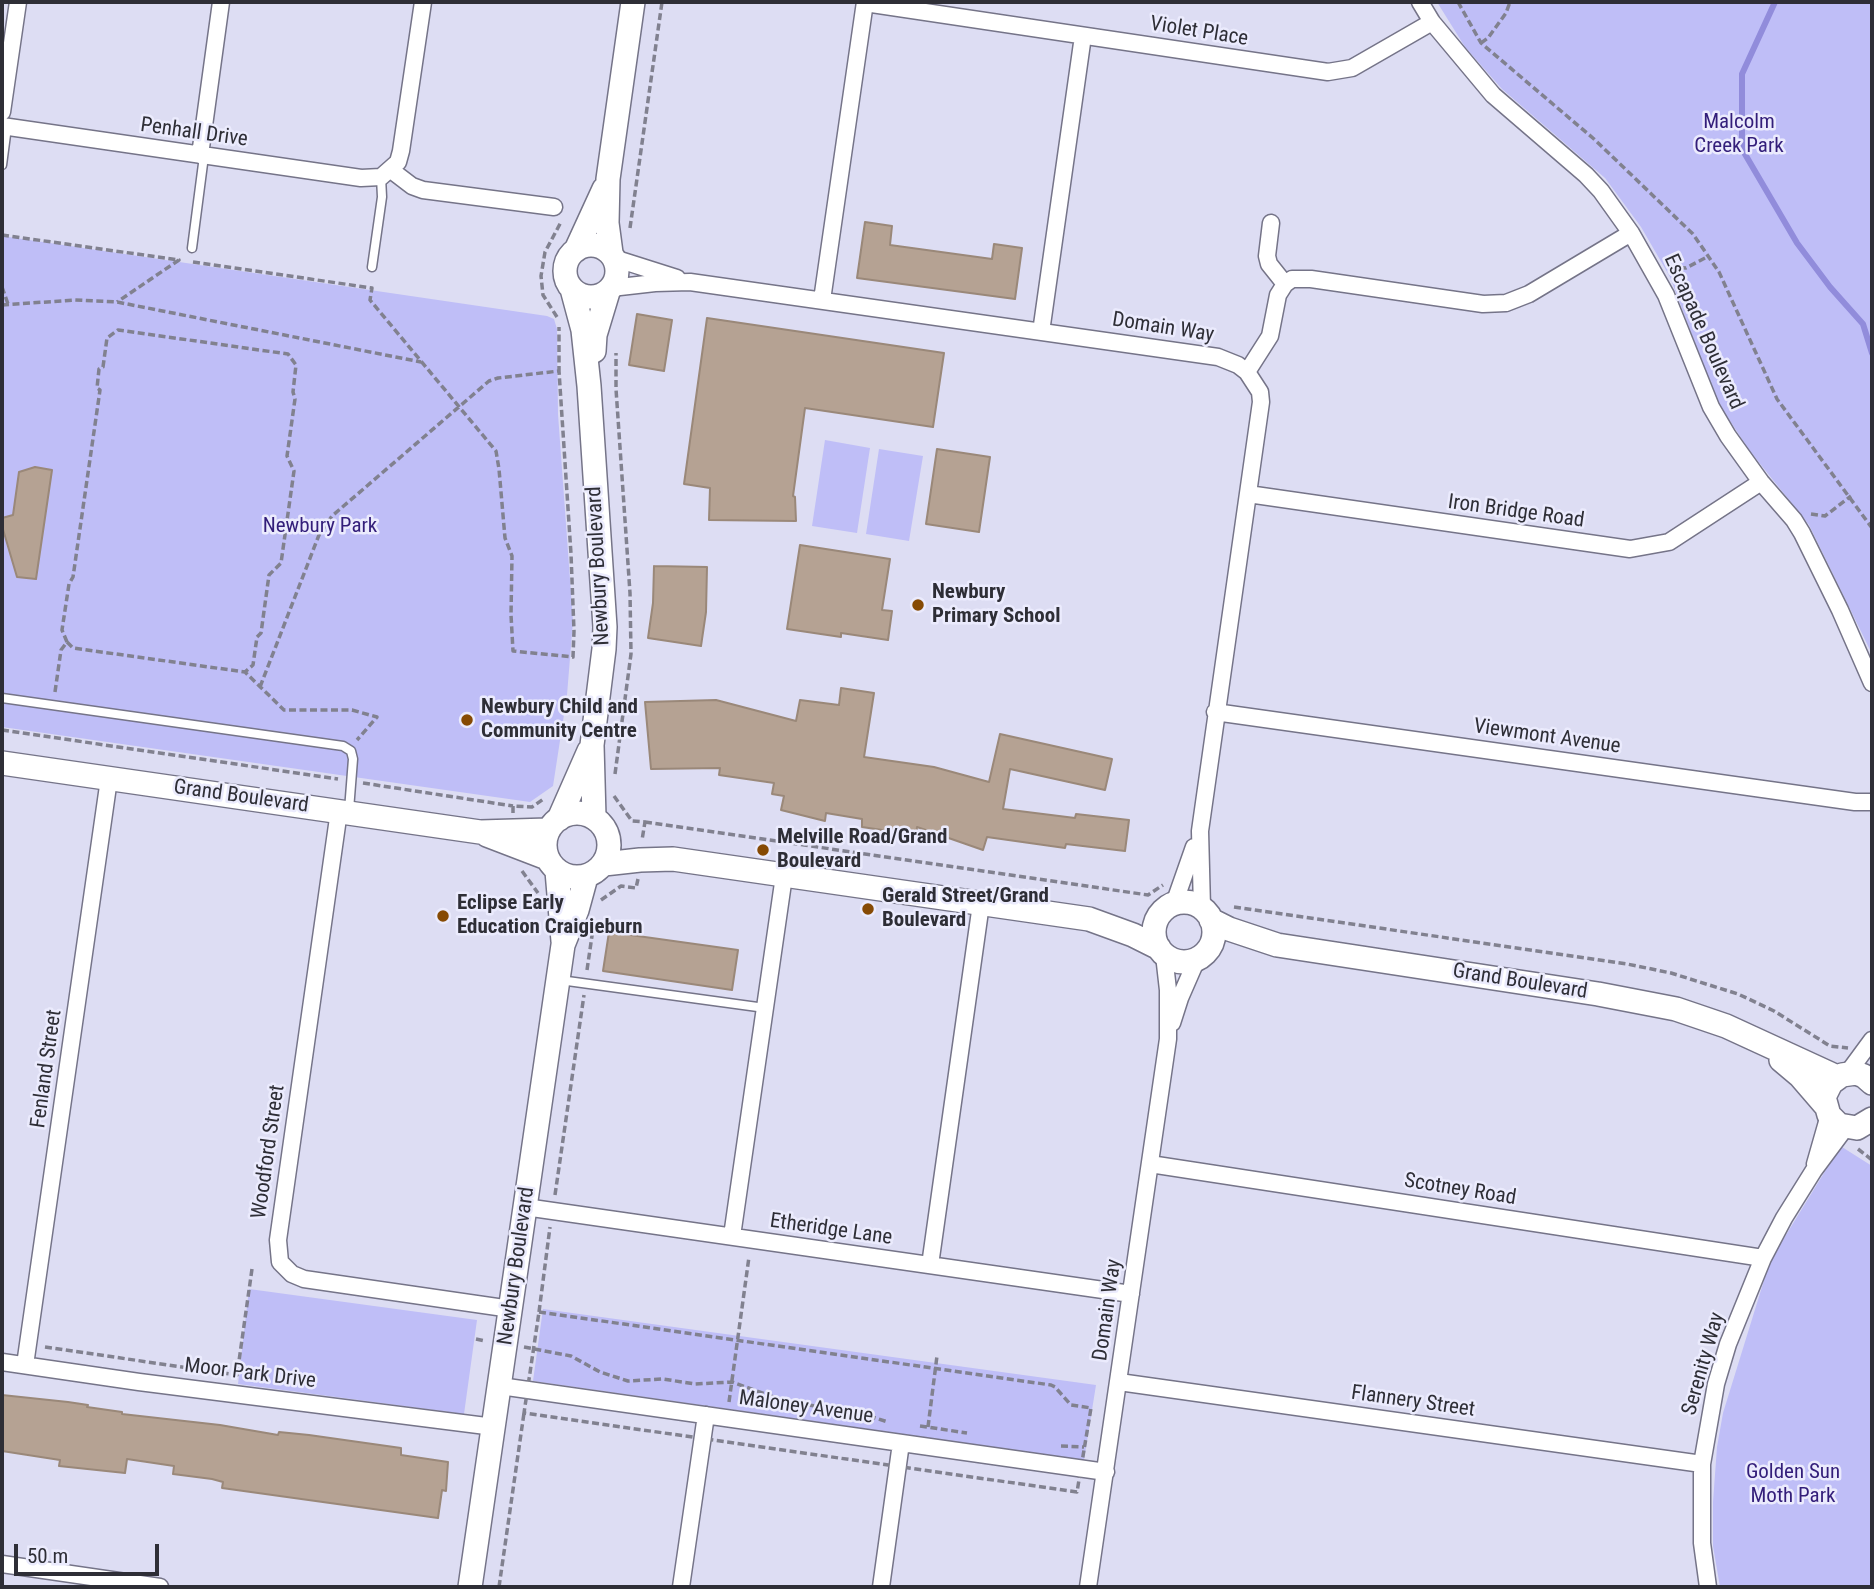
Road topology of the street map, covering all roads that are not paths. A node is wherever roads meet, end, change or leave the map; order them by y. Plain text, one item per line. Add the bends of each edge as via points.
1 (18, 2) edge
2 (221, 2) edge
3 (423, 2) edge
4 (634, 2) edge
5 (1420, 2) edge
6 (865, 3) edge
7 (1432, 22) junction
8 (1083, 36) junction
9 (4, 122) edge
10 (202, 155) junction
11 (2, 165) edge
12 (386, 174) junction
13 (608, 179) junction
14 (554, 207) dead end
15 (1271, 223) dead end
16 (1631, 233) junction
17 (192, 248) dead end
18 (576, 250) junction
19 (613, 256) junction
20 (372, 267) dead end
21 (690, 282) junction
22 (1285, 284) junction
23 (572, 289) junction
24 (609, 290) junction
25 (822, 300) junction
26 (1041, 332) junction
27 (1248, 372) junction
28 (589, 386) junction
29 (1761, 482) junction
30 (1248, 494) junction
31 (1872, 683) edge
32 (2, 698) edge
33 (1216, 712) junction
34 (592, 745) junction
35 (2, 763) edge
36 (109, 779) junction
37 (1872, 802) edge
38 (344, 812) junction
39 (594, 817) junction
40 (554, 825) junction
41 (1200, 831) junction
42 (481, 832) junction
43 (608, 837) junction
44 (673, 859) junction
45 (552, 864) junction
46 (595, 870) junction
47 (784, 876) junction
48 (1172, 901) junction
49 (981, 904) junction
50 (1213, 912) junction
51 (1090, 919) junction
52 (564, 944) junction
53 (1277, 946) junction
54 (1161, 952) junction
55 (1202, 955) junction
56 (558, 979) junction
57 (765, 1008) junction
58 (1168, 1039) junction
59 (1758, 1040) junction
60 (1872, 1040) edge
61 (1842, 1076) junction
62 (1872, 1083) edge
63 (1850, 1121) edge
64 (1150, 1164) junction
65 (525, 1207) junction
66 (733, 1236) junction
67 (1763, 1258) junction
68 (930, 1265) junction
69 (1131, 1294) junction
70 (511, 1309) junction
71 (2, 1362) edge
72 (25, 1365) junction
73 (1119, 1382) junction
74 (500, 1386) junction
75 (706, 1415) junction
76 (494, 1427) junction
77 (901, 1443) junction
78 (1702, 1464) junction
79 (1106, 1472) junction
80 (2, 1564) edge
81 (160, 1587) edge
82 (470, 1587) edge
83 (681, 1587) edge
84 (881, 1587) edge
85 (1088, 1587) edge
86 (1708, 1587) edge

1 - 9 street
2 - 10 street
3 - 12 street via 403,145 398,162
4 - 13 street
5 - 7 street, Escapade Boulevard
6 - 8 street, Violet Place
6 - 25 street
7 - 8 street, Violet Place via 1338,72
7 - 16 street, Escapade Boulevard via 1493,95 1593,183
8 - 26 street
9 - 10 street, Penhall Drive
9 - 11 lane
10 - 12 street, Penhall Drive via 361,178
10 - 17 lane
12 - 14 street via 423,190
12 - 20 lane
13 - 18 street
13 - 19 street via 607,228
15 - 22 street via 1267,256
16 - 22 street via 1506,303 1483,304 1311,279 1292,279
16 - 29 street, Escapade Boulevard via 1654,271 1710,407
18 - 19 street via 591,245
18 - 23 street via 565,268
19 - 21 street, Domain Way
19 - 24 street via 618,273
21 - 24 street, Domain Way
21 - 25 street, Domain Way
22 - 27 street via 1278,295 1270,336
23 - 24 street via 586,297
23 - 28 street, Newbury Boulevard via 583,330
24 - 28 street, Newbury Boulevard via 596,335
25 - 26 street, Domain Way
26 - 27 street, Domain Way via 1217,357
27 - 30 street via 1261,402
28 - 34 street, Newbury Boulevard via 605,627
29 - 30 street, Iron Bridge Road via 1669,542 1630,550
29 - 31 street, Escapade Boulevard via 1794,520 1817,561
30 - 33 street
32 - 38 lane via 334,744 351,751 353,759
33 - 37 street, Viewmont Avenue
33 - 41 street
34 - 39 street, Newbury Boulevard
34 - 40 street, Newbury Boulevard
35 - 36 street, Grand Boulevard
36 - 38 street, Grand Boulevard
36 - 72 street, Fenland Street
38 - 42 street, Grand Boulevard
38 - 70 street, Woodford Street via 278,1240 280,1262 304,1279
39 - 40 street via 576,813
39 - 43 street
40 - 42 street, Grand Boulevard
40 - 45 street via 545,849
41 - 48 street
41 - 50 street via 1199,867
42 - 45 street, Grand Boulevard
43 - 44 street
43 - 46 street via 610,846
44 - 46 street via 640,860
44 - 47 street
45 - 46 street via 576,878
45 - 52 street, Newbury Boulevard
46 - 52 street, Newbury Boulevard
47 - 49 street
47 - 57 street
48 - 50 street
48 - 51 street via 1141,917
48 - 54 street via 1157,919 1154,934
49 - 51 street
49 - 68 street
50 - 53 street, Grand Boulevard via 1245,936
50 - 55 street via 1213,936
51 - 54 street via 1133,934
52 - 56 street, Newbury Boulevard
53 - 55 street, Grand Boulevard
53 - 59 street, Grand Boulevard via 1649,1002
54 - 55 street via 1180,962
54 - 58 street, Domain Way via 1168,990
55 - 58 street, Domain Way via 1180,998
56 - 57 lane
56 - 65 street, Newbury Boulevard
57 - 66 street
58 - 64 street, Domain Way
59 - 61 street, Grand Boulevard
59 - 63 street, Grand Boulevard
60 - 61 street
61 - 62 street, Grand Boulevard via 1864,1076
61 - 63 street via 1827,1089
63 - 67 street, Serenity Way via 1814,1170
64 - 67 street, Scotney Road
64 - 69 street, Domain Way
65 - 66 street, Etheridge Lane
65 - 70 street, Newbury Boulevard
66 - 68 street, Etheridge Lane
67 - 78 street, Serenity Way via 1724,1357
68 - 69 street, Etheridge Lane
69 - 73 street, Domain Way
70 - 74 street, Newbury Boulevard
71 - 72 street, Moor Park Drive
72 - 76 street, Moor Park Drive
73 - 78 street, Flannery Street
73 - 79 street, Domain Way
74 - 75 street, Maloney Avenue
74 - 76 street, Newbury Boulevard
75 - 77 street, Maloney Avenue
75 - 83 street
76 - 82 street, Newbury Boulevard
77 - 79 street, Maloney Avenue
77 - 84 street
78 - 86 street, Serenity Way via 1702,1543
79 - 85 street, Domain Way
80 - 81 street

